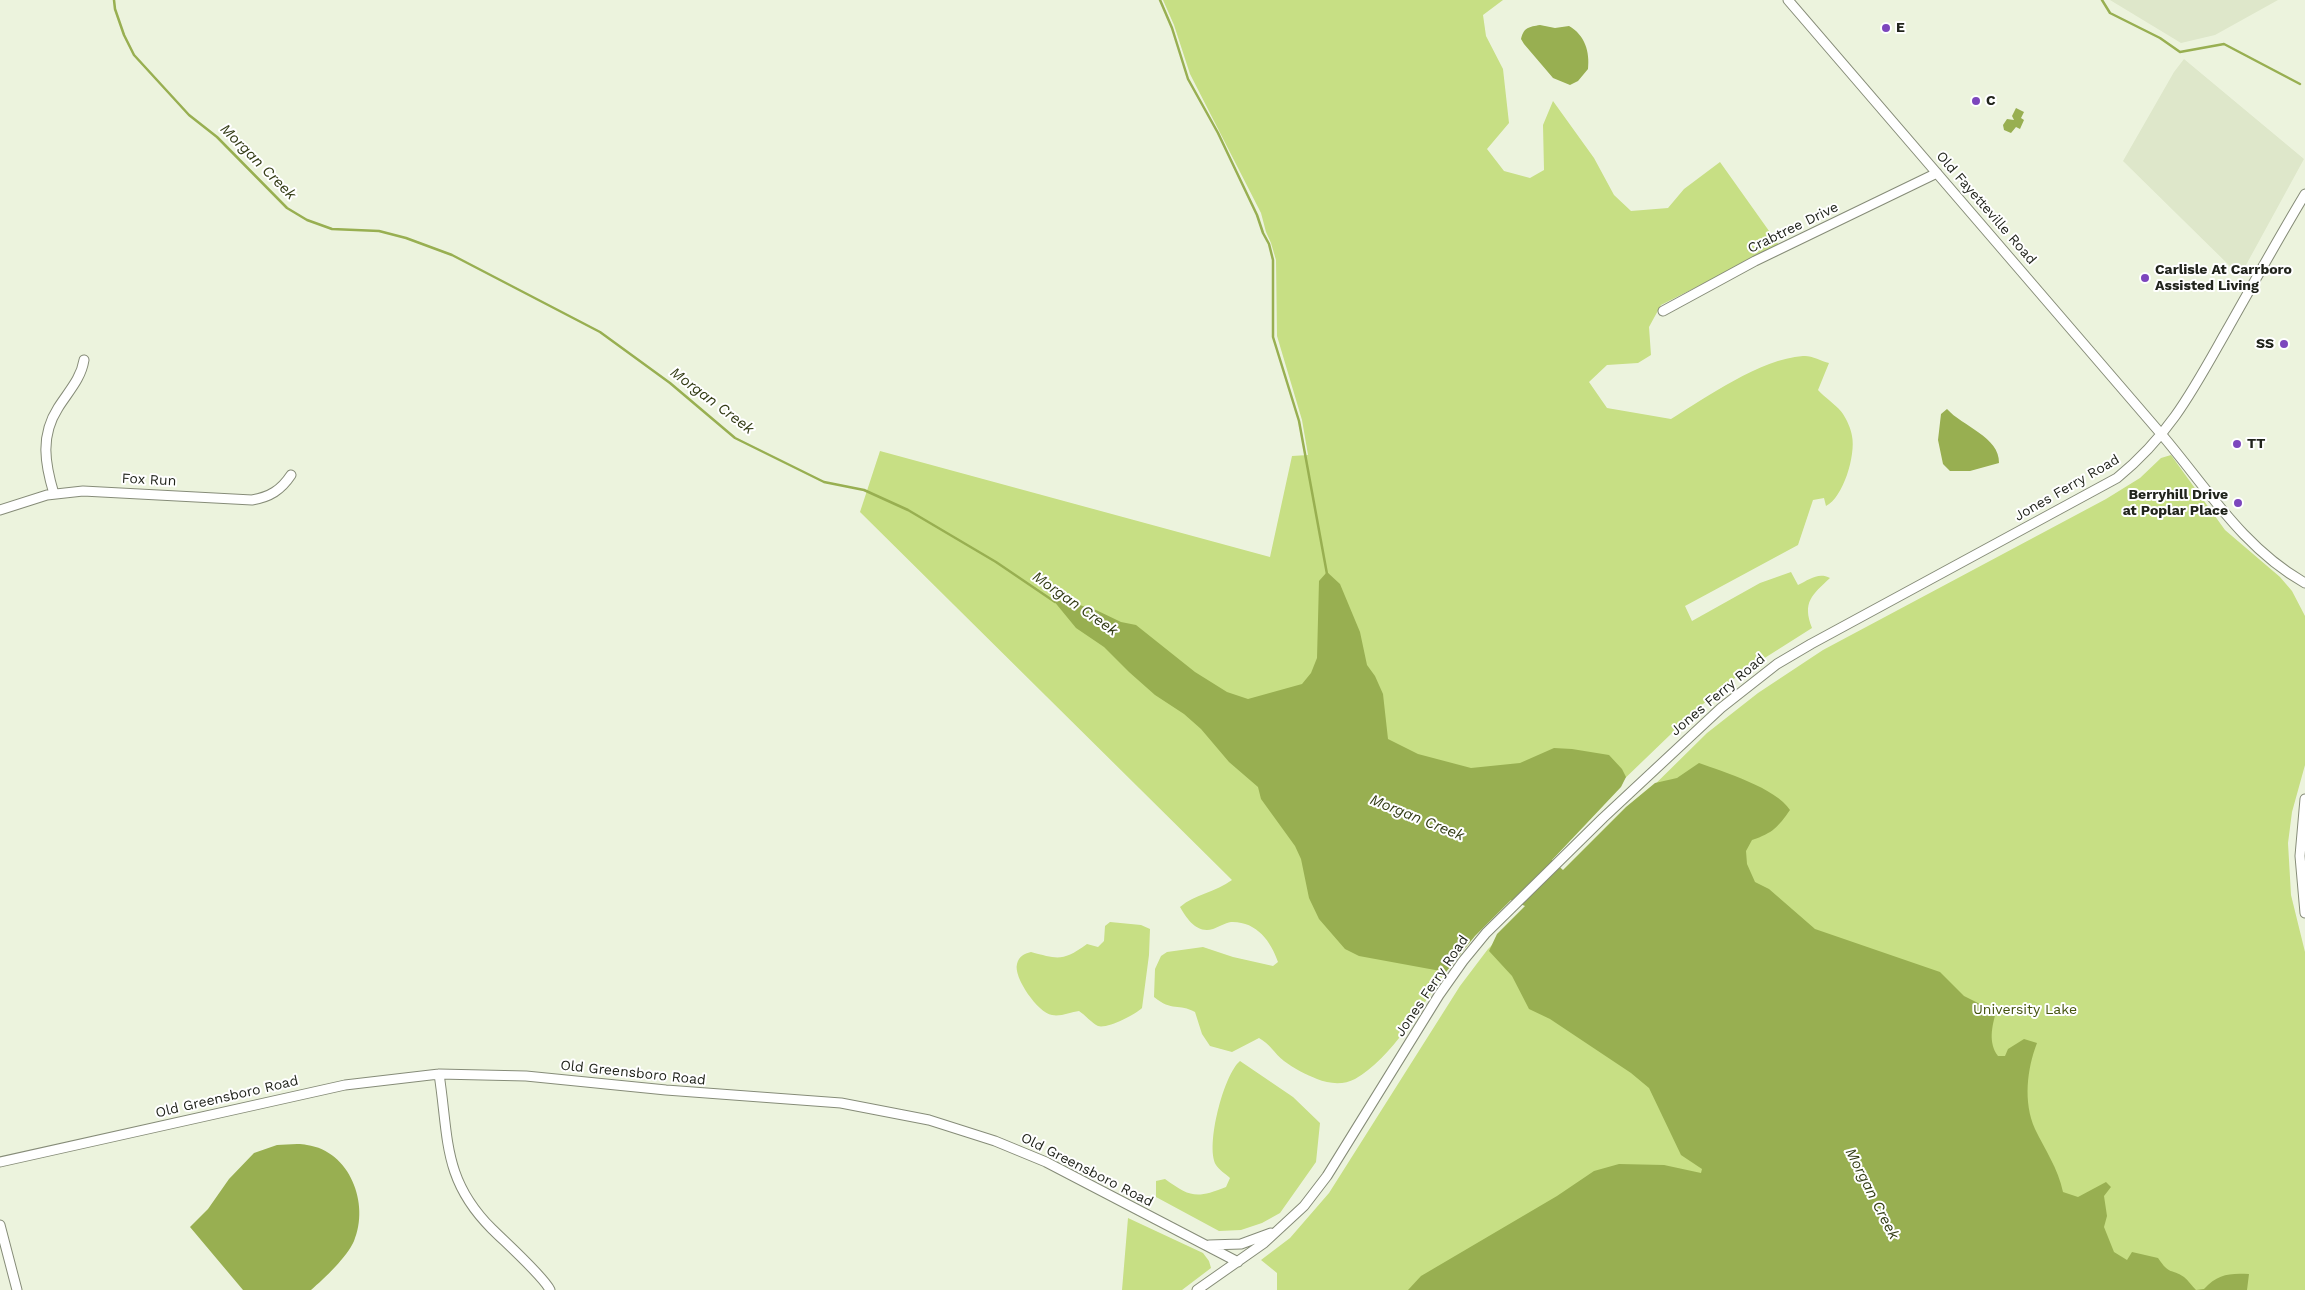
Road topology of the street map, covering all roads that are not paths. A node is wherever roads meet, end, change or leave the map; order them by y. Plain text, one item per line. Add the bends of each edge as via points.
1 (1788, 0) edge
2 (1937, 173) junction
3 (2305, 194) edge
4 (1663, 311) dead end
5 (84, 360) dead end
6 (2162, 435) junction
7 (291, 475) dead end
8 (54, 494) junction
9 (0, 510) edge
10 (2305, 583) edge
11 (2305, 798) edge
12 (2305, 913) edge
13 (439, 1074) junction
14 (0, 1162) edge
15 (1287, 1224) junction
16 (0, 1225) edge
17 (1205, 1245) junction
18 (1238, 1262) junction
19 (17, 1290) edge
20 (550, 1290) edge
21 (1197, 1290) edge

1 - 2 street, Old Fayetteville Road
2 - 4 street, Crabtree Drive via 1755,261
2 - 6 street, Old Fayetteville Road
3 - 6 street, Jones Ferry Road via 2198,384
5 - 8 street via 79,376 58,408 47,434 45,458
6 - 10 street, Old Fayetteville Road via 2237,529 2276,564
6 - 15 street, Jones Ferry Road via 2117,478 1777,664 1721,708 1486,933 1439,995 1327,1176
7 - 8 street, Fox Run via 271,495 252,500 83,491
8 - 9 street, Fox Run via 28,499
11 - 12 street via 2300,856
13 - 14 street, Old Greensboro Road via 345,1085
13 - 17 street, Old Greensboro Road via 526,1076 841,1103 906,1114 966,1130 1038,1159
13 - 20 street via 445,1111 445,1138 456,1178 481,1218
15 - 17 street via 1249,1242
15 - 18 street, Jones Ferry Road
16 - 19 street
17 - 18 street, Old Greensboro Road
18 - 21 street, Jones Ferry Road

